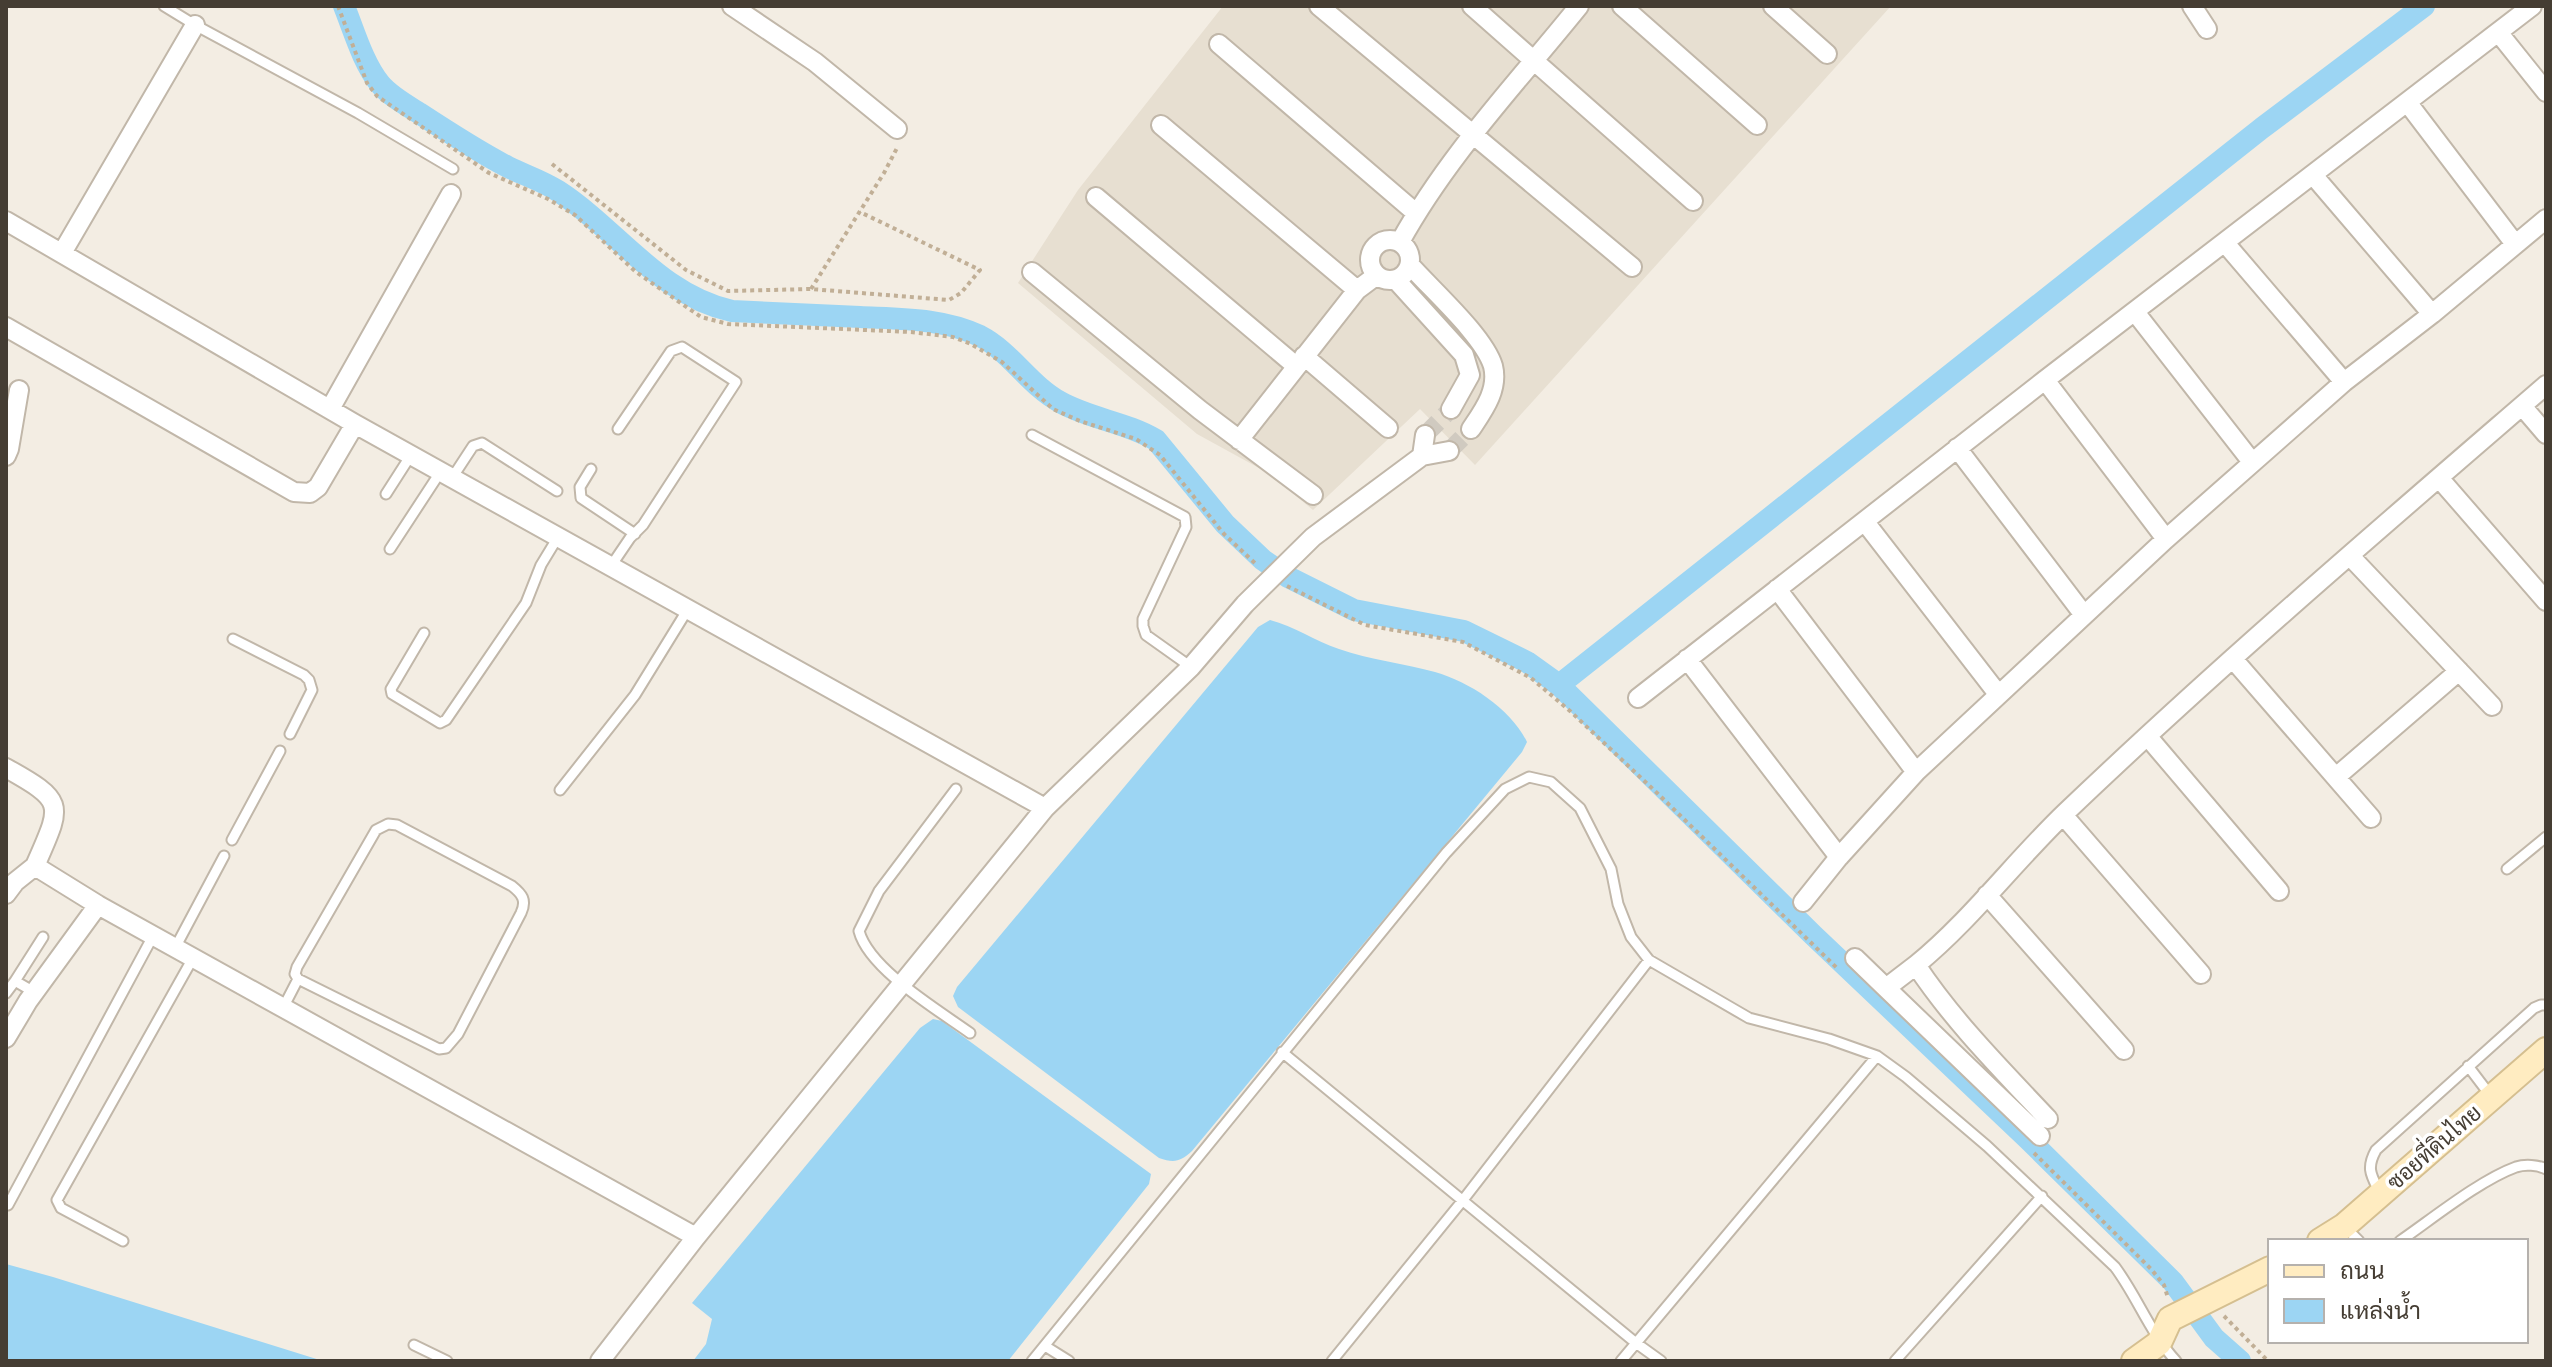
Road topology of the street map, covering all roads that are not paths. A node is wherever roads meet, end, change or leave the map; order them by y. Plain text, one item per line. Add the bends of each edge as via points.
1 (164, 6) edge
2 (732, 6) edge
3 (1319, 6) edge
4 (1472, 6) edge
5 (1579, 6) edge
6 (1622, 6) edge
7 (1773, 6) edge
8 (2192, 6) edge
9 (2532, 6) edge
10 (195, 25) junction
11 (2207, 29) dead end
12 (2498, 32) junction
13 (1219, 44) dead end
14 (1827, 54) dead end
15 (1534, 61) junction
16 (2546, 92) edge
17 (2407, 102) junction
18 (1161, 125) dead end
19 (1757, 125) dead end
20 (897, 129) road end
21 (1472, 132) junction
22 (453, 169) dead end
23 (2313, 175) junction
24 (451, 194) dead end
25 (1096, 197) dead end
26 (1693, 201) dead end
27 (1416, 213) junction
28 (2546, 219) edge
29 (6, 221) edge
30 (1400, 242) junction
31 (2225, 243) junction
32 (2515, 244) junction
33 (62, 253) junction
34 (1410, 265) junction
35 (1632, 267) dead end
36 (1032, 272) dead end
37 (1377, 275) junction
38 (1396, 280) junction
39 (1357, 290) junction
40 (2135, 312) junction
41 (2432, 314) junction
42 (6, 327) edge
43 (1300, 361) junction
44 (2045, 380) junction
45 (2344, 382) junction
46 (2546, 385) edge
47 (19, 390) dead end
48 (2522, 406) junction
49 (330, 409) junction
50 (1451, 409) tunnel mouth
51 (355, 424) junction
52 (1388, 428) dead end
53 (618, 429) dead end
54 (1471, 429) tunnel mouth
55 (2546, 434) edge
56 (1032, 435) dead end
57 (1425, 435) tunnel mouth
58 (1239, 440) junction
59 (7, 446) edge
60 (1957, 448) junction
61 (1449, 451) tunnel mouth
62 (411, 455) junction
63 (1422, 456) junction
64 (2252, 462) junction
65 (591, 469) dead end
66 (446, 475) junction
67 (2439, 478) junction
68 (557, 491) dead end
69 (386, 494) dead end
70 (1313, 495) dead end
71 (1865, 522) junction
72 (635, 534) junction
73 (558, 537) junction
74 (2166, 539) junction
75 (390, 549) dead end
76 (2350, 556) junction
77 (611, 566) junction
78 (1777, 589) junction
79 (2546, 601) edge
80 (688, 609) junction
81 (2084, 615) junction
82 (424, 633) dead end
83 (233, 639) dead end
84 (1687, 659) junction
85 (2233, 659) junction
86 (1191, 667) junction
87 (2459, 671) junction
88 (1998, 694) junction
89 (1638, 698) dead end
90 (2492, 706) dead end
91 (290, 734) dead end
92 (2148, 737) junction
93 (280, 751) dead end
94 (6, 768) edge
95 (1916, 772) junction
96 (2336, 777) junction
97 (956, 789) dead end
98 (560, 790) dead end
99 (1045, 808) junction
100 (2063, 815) junction
101 (2371, 818) dead end
102 (2546, 837) edge
103 (232, 840) dead end
104 (224, 856) dead end
105 (1839, 857) junction
106 (35, 866) junction
107 (2507, 869) dead end
108 (2279, 891) dead end
109 (6, 894) edge
110 (1987, 895) junction
111 (1803, 902) dead end
112 (98, 905) junction
113 (153, 936) junction
114 (43, 937) dead end
115 (175, 948) junction
116 (193, 958) junction
117 (1855, 958) dead end
118 (1649, 960) junction
119 (1916, 965) junction
120 (2201, 974) dead end
121 (298, 979) junction
122 (15, 981) junction
123 (902, 984) junction
124 (1886, 988) junction
125 (35, 992) junction
126 (6, 993) edge
127 (2546, 1005) edge
128 (283, 1008) junction
129 (970, 1033) dead end
130 (6, 1038) edge
131 (2124, 1050) dead end
132 (2546, 1050) edge
133 (1282, 1052) junction
134 (1877, 1056) junction
135 (2468, 1066) junction
136 (2491, 1098) junction
137 (2546, 1169) edge
138 (2380, 1195) junction
139 (2042, 1196) junction
140 (1463, 1200) junction
141 (8, 1205) edge
142 (2352, 1233) edge
143 (696, 1237) junction
144 (2328, 1239) edge
145 (2403, 1239) edge
146 (123, 1241) dead end
147 (2268, 1270) edge
148 (2168, 1338) edge
149 (1636, 1343) junction
150 (414, 1345) dead end
151 (1045, 1346) junction
152 (447, 1361) edge
153 (600, 1361) edge
154 (1032, 1361) edge
155 (1069, 1361) edge
156 (1332, 1361) edge
157 (1621, 1361) edge
158 (1661, 1361) edge
159 (1895, 1361) edge
160 (2134, 1361) edge

1 - 10 lane
2 - 20 street via 815,62
3 - 21 street
4 - 15 street
5 - 15 street
6 - 19 street
7 - 14 street
8 - 11 street
9 - 12 street
10 - 22 lane
10 - 33 street
12 - 16 street
12 - 17 street
13 - 27 street
15 - 21 street
15 - 26 street
17 - 23 street
17 - 32 street
18 - 39 street
21 - 27 street
21 - 35 street
23 - 31 street
23 - 41 street
24 - 49 street
25 - 43 street
27 - 30 street
28 - 32 street
29 - 33 street
30 - 34 street via 1409,252
30 - 37 street via 1387,240 1372,251 1370,264
31 - 40 street
31 - 45 street
32 - 41 street
33 - 49 street
34 - 38 street
34 - 54 street via 1474,335 1493,368 1489,402
36 - 58 street
37 - 38 street
37 - 39 street
38 - 50 street via 1464,355 1470,375
39 - 43 street
40 - 44 street
40 - 64 street
41 - 45 street
42 - 51 street via 294,492 310,493 318,487
43 - 52 street
43 - 58 street
44 - 60 street
44 - 74 street
45 - 64 street
46 - 48 street
47 - 59 street
48 - 55 street
48 - 67 street
49 - 51 street
51 - 62 street
53 - 72 lane via 676,347 736,382
56 - 86 lane via 1185,517 1186,527 1143,626 1146,635
57 - 63 street
58 - 70 street
60 - 71 street
60 - 81 street
61 - 63 street
62 - 66 street
62 - 69 lane
63 - 86 street via 1313,537
64 - 74 street
65 - 72 lane via 580,487 581,498
66 - 68 lane via 482,443
66 - 73 street
66 - 75 lane
67 - 76 street
67 - 79 street
71 - 78 street
71 - 88 street
72 - 77 lane
73 - 77 street
73 - 82 lane via 526,603 440,723 391,689
74 - 81 street
76 - 85 street
76 - 87 street
77 - 80 street
78 - 84 street
78 - 95 street
80 - 98 lane via 635,695
80 - 99 street
81 - 88 street
83 - 91 lane via 309,680 312,690
84 - 89 street
84 - 105 street
85 - 92 street
85 - 96 street
86 - 99 street
87 - 90 street
87 - 96 street
88 - 95 street
92 - 100 street
92 - 108 street
93 - 103 lane
94 - 106 street via 53,801 55,814
95 - 105 street
96 - 101 street
97 - 123 lane via 879,891 859,931 862,943
99 - 123 street
100 - 110 street
100 - 120 street
102 - 107 lane
104 - 115 lane
105 - 111 street
106 - 109 street
106 - 112 street
110 - 119 street
110 - 131 street
112 - 113 street
112 - 125 street
113 - 115 street
113 - 141 lane
114 - 122 lane
115 - 116 street
116 - 128 street
116 - 146 lane via 57,1200 61,1208
117 - 124 street
118 - 133 lane via 1631,937 1611,869 1580,808 1551,782 1529,777 1505,789 1446,853
118 - 134 lane via 1749,1018
118 - 140 lane
119 - 124 street
119 - 124 street via 1990,1056 2039,1134
121 - 121 lane via 446,1048 507,940 524,898 512,886 397,825 382,825 297,967
121 - 128 lane
122 - 125 lane
122 - 126 lane
123 - 129 lane
123 - 143 street
125 - 130 street
127 - 135 lane via 2534,1008
128 - 143 street
132 - 136 street, ซอยที่ดินไทย
133 - 140 lane
133 - 151 lane
134 - 139 lane
134 - 149 lane
135 - 136 lane
135 - 138 lane via 2376,1150 2370,1173
136 - 138 street, ซอยที่ดินไทย
137 - 145 lane via 2519,1166 2494,1178
138 - 142 street, ซอยที่ดินไทย
139 - 148 lane via 2115,1267
139 - 159 lane
140 - 149 lane
140 - 156 lane
142 - 144 street, ซอยที่ดินไทย
143 - 153 street
147 - 148 street via 2206,1301
148 - 160 street
149 - 157 lane
149 - 158 lane
150 - 152 lane
151 - 154 lane
151 - 155 lane

